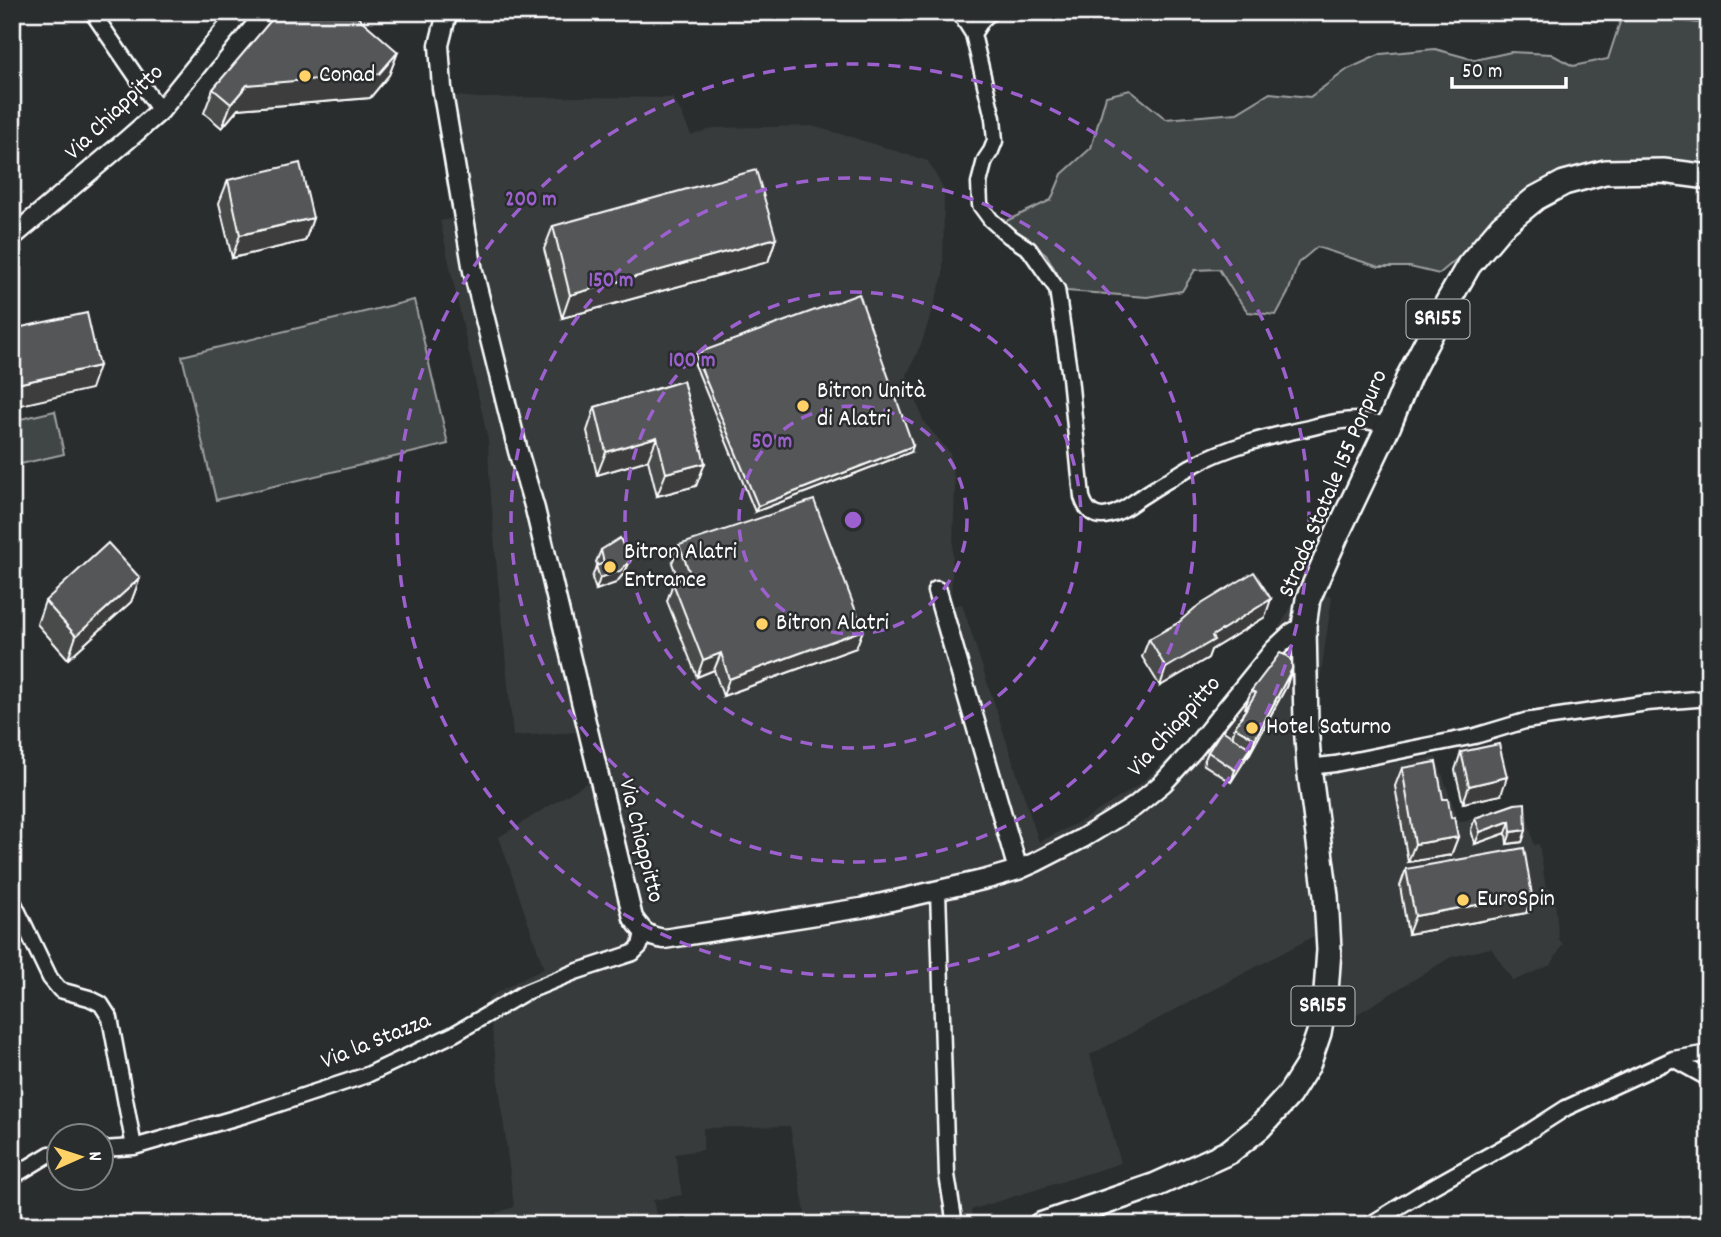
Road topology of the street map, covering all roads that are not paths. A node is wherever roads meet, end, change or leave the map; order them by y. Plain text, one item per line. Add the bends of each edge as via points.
1 (92, 12) edge
2 (240, 12) edge
3 (448, 12) edge
4 (959, 12) edge
5 (991, 12) edge
6 (973, 34) junction
7 (160, 111) junction
8 (1709, 177) edge
9 (12, 237) edge
10 (1389, 425) junction
11 (937, 591) dead end
12 (1304, 626) junction
13 (1709, 698) edge
14 (1310, 767) junction
15 (1018, 870) junction
16 (938, 891) junction
17 (12, 899) edge
18 (643, 932) junction
19 (1709, 1053) edge
20 (1673, 1059) junction
21 (1709, 1079) edge
22 (134, 1147) junction
23 (116, 1148) edge
24 (46, 1156) edge
25 (12, 1177) edge
26 (956, 1225) edge
27 (1040, 1225) edge
28 (1369, 1225) edge

1 - 7 street
2 - 7 street, Via Chiappitto
3 - 18 street, Via Chiappitto via 439,45 442,88 473,271 633,918
4 - 6 street
5 - 6 street
6 - 10 street via 995,141 979,183 980,205 991,220 1029,249 1057,289 1082,497 1092,514 1122,510 1194,465 1273,436 1356,420
7 - 9 street, Via Chiappitto
8 - 10 main road, Strada Statale 155 Porpuro / SR155 via 1663,171 1605,173 1564,183 1536,198 1502,226 1469,265 1409,376
10 - 12 main road, Strada Statale 155 Porpuro / SR155 via 1308,599
11 - 15 street
12 - 14 main road, Strada Statale 155 Porpuro / SR155
12 - 15 street, Via Chiappitto via 1274,650 1163,783 1083,838
13 - 14 street via 1525,721 1475,736
14 - 27 main road, Strada Statale 155 Porpuro / SR155 via 1329,950 1319,1033 1308,1065 1260,1127 1229,1152 1156,1185
15 - 16 street, Via Chiappitto
16 - 18 street, Via Chiappitto via 664,939
16 - 26 street via 947,1175
17 - 22 street via 50,978 60,990 101,1004 110,1018
18 - 22 street, Via la Stazza via 633,953 524,993 454,1034 367,1075
19 - 20 street
20 - 21 street
20 - 28 street via 1566,1108
22 - 23 street, Via la Stazza
24 - 25 street

